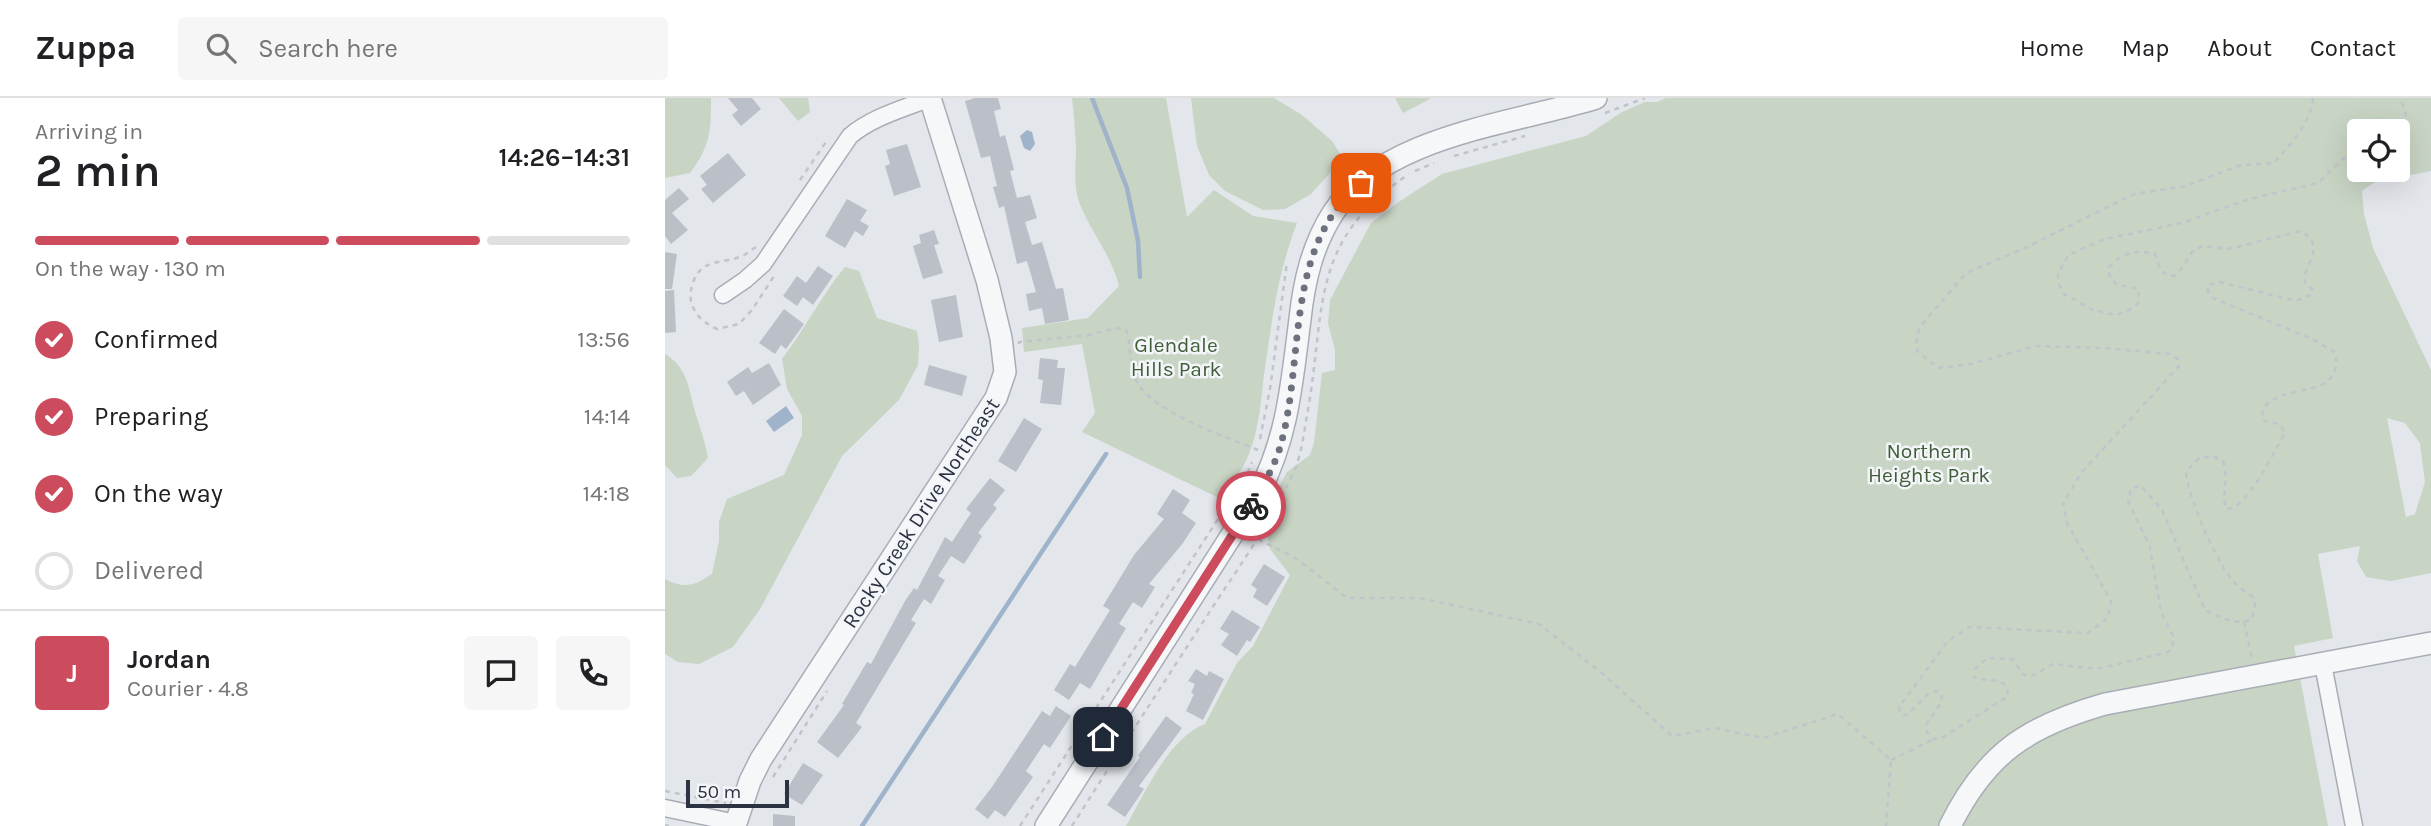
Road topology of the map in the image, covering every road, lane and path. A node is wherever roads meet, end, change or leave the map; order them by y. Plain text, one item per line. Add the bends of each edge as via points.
1 (930, 98) edge
2 (1645, 98) edge
3 (2313, 98) edge
4 (2398, 98) edge
5 (1598, 106) edge
6 (2406, 119) edge
7 (1525, 136) dead end
8 (2347, 155) edge
9 (1445, 158) dead end
10 (1434, 163) dead end
11 (1287, 262) dead end
12 (723, 295) dead end
13 (1321, 318) dead end
14 (1019, 342) dead end
15 (1252, 462) dead end
16 (1257, 539) dead end
17 (2244, 622) junction
18 (2431, 643) edge
19 (2252, 659) dead end
20 (2323, 664) junction
21 (1934, 739) junction
22 (1891, 760) junction
23 (665, 791) edge
24 (722, 803) dead end
25 (665, 808) edge
26 (735, 825) edge
27 (1020, 826) edge
28 (1046, 826) edge
29 (1886, 826) edge
30 (1949, 826) edge
31 (2354, 826) edge

1 - 12 street via 875,120 850,136 763,264
1 - 26 street, Rocky Creek Drive Northeast via 987,280 1005,359 1003,384 761,759
2 - 5 path
3 - 21 path via 2312,110 2274,163 2241,165 2186,186 2134,194 1966,273 1919,328 1918,352 1938,368 2036,346 2170,354 2179,366 2082,472 2063,503 2067,523 2111,601 2108,618 2088,633 1970,627 1948,641 1899,707 1901,715 1907,715 1930,692 1937,691 1941,703 1926,726
4 - 6 path
5 - 28 street via 1455,136 1417,150 1372,174 1333,212 1307,269 1284,430 1271,470
7 - 9 path
8 - 17 path via 2318,183 2246,200 2182,223 2105,239 2068,256 2058,275 2064,294 2093,310 2116,315 2138,303 2139,289 2116,284 2109,267 2135,250 2155,254 2160,270 2174,276 2202,246 2229,249 2300,232 2313,243 2305,282 2313,290 2301,299 2220,282 2209,285 2213,298 2312,339 2335,352 2336,361 2336,370 2322,386 2280,394 2267,402 2262,410 2264,421 2280,424 2285,433 2243,502 2226,509 2223,461 2200,457 2186,472 2187,486 2210,541 2235,583 2253,597 2252,619
10 - 13 path via 1386,189 1350,227 1327,274
11 - 14 path via 1258,450 1209,430 1148,394 1137,383 1126,330
15 - 27 path
16 - 22 path via 1297,559 1347,598 1420,598 1539,624 1672,736 1715,728 1763,738 1838,714
17 - 19 path
17 - 21 path via 2205,610 2162,510 2141,486 2131,488 2128,501 2150,547 2161,612 2174,638 2172,648 2097,669 2053,664 2030,677 2012,659 1987,658 1975,668 1974,677 2004,682 2007,697
18 - 20 street
20 - 30 street via 2105,704 2048,723 2025,735 1986,769
20 - 31 street
21 - 22 path
22 - 29 path
23 - 24 path
25 - 26 street

